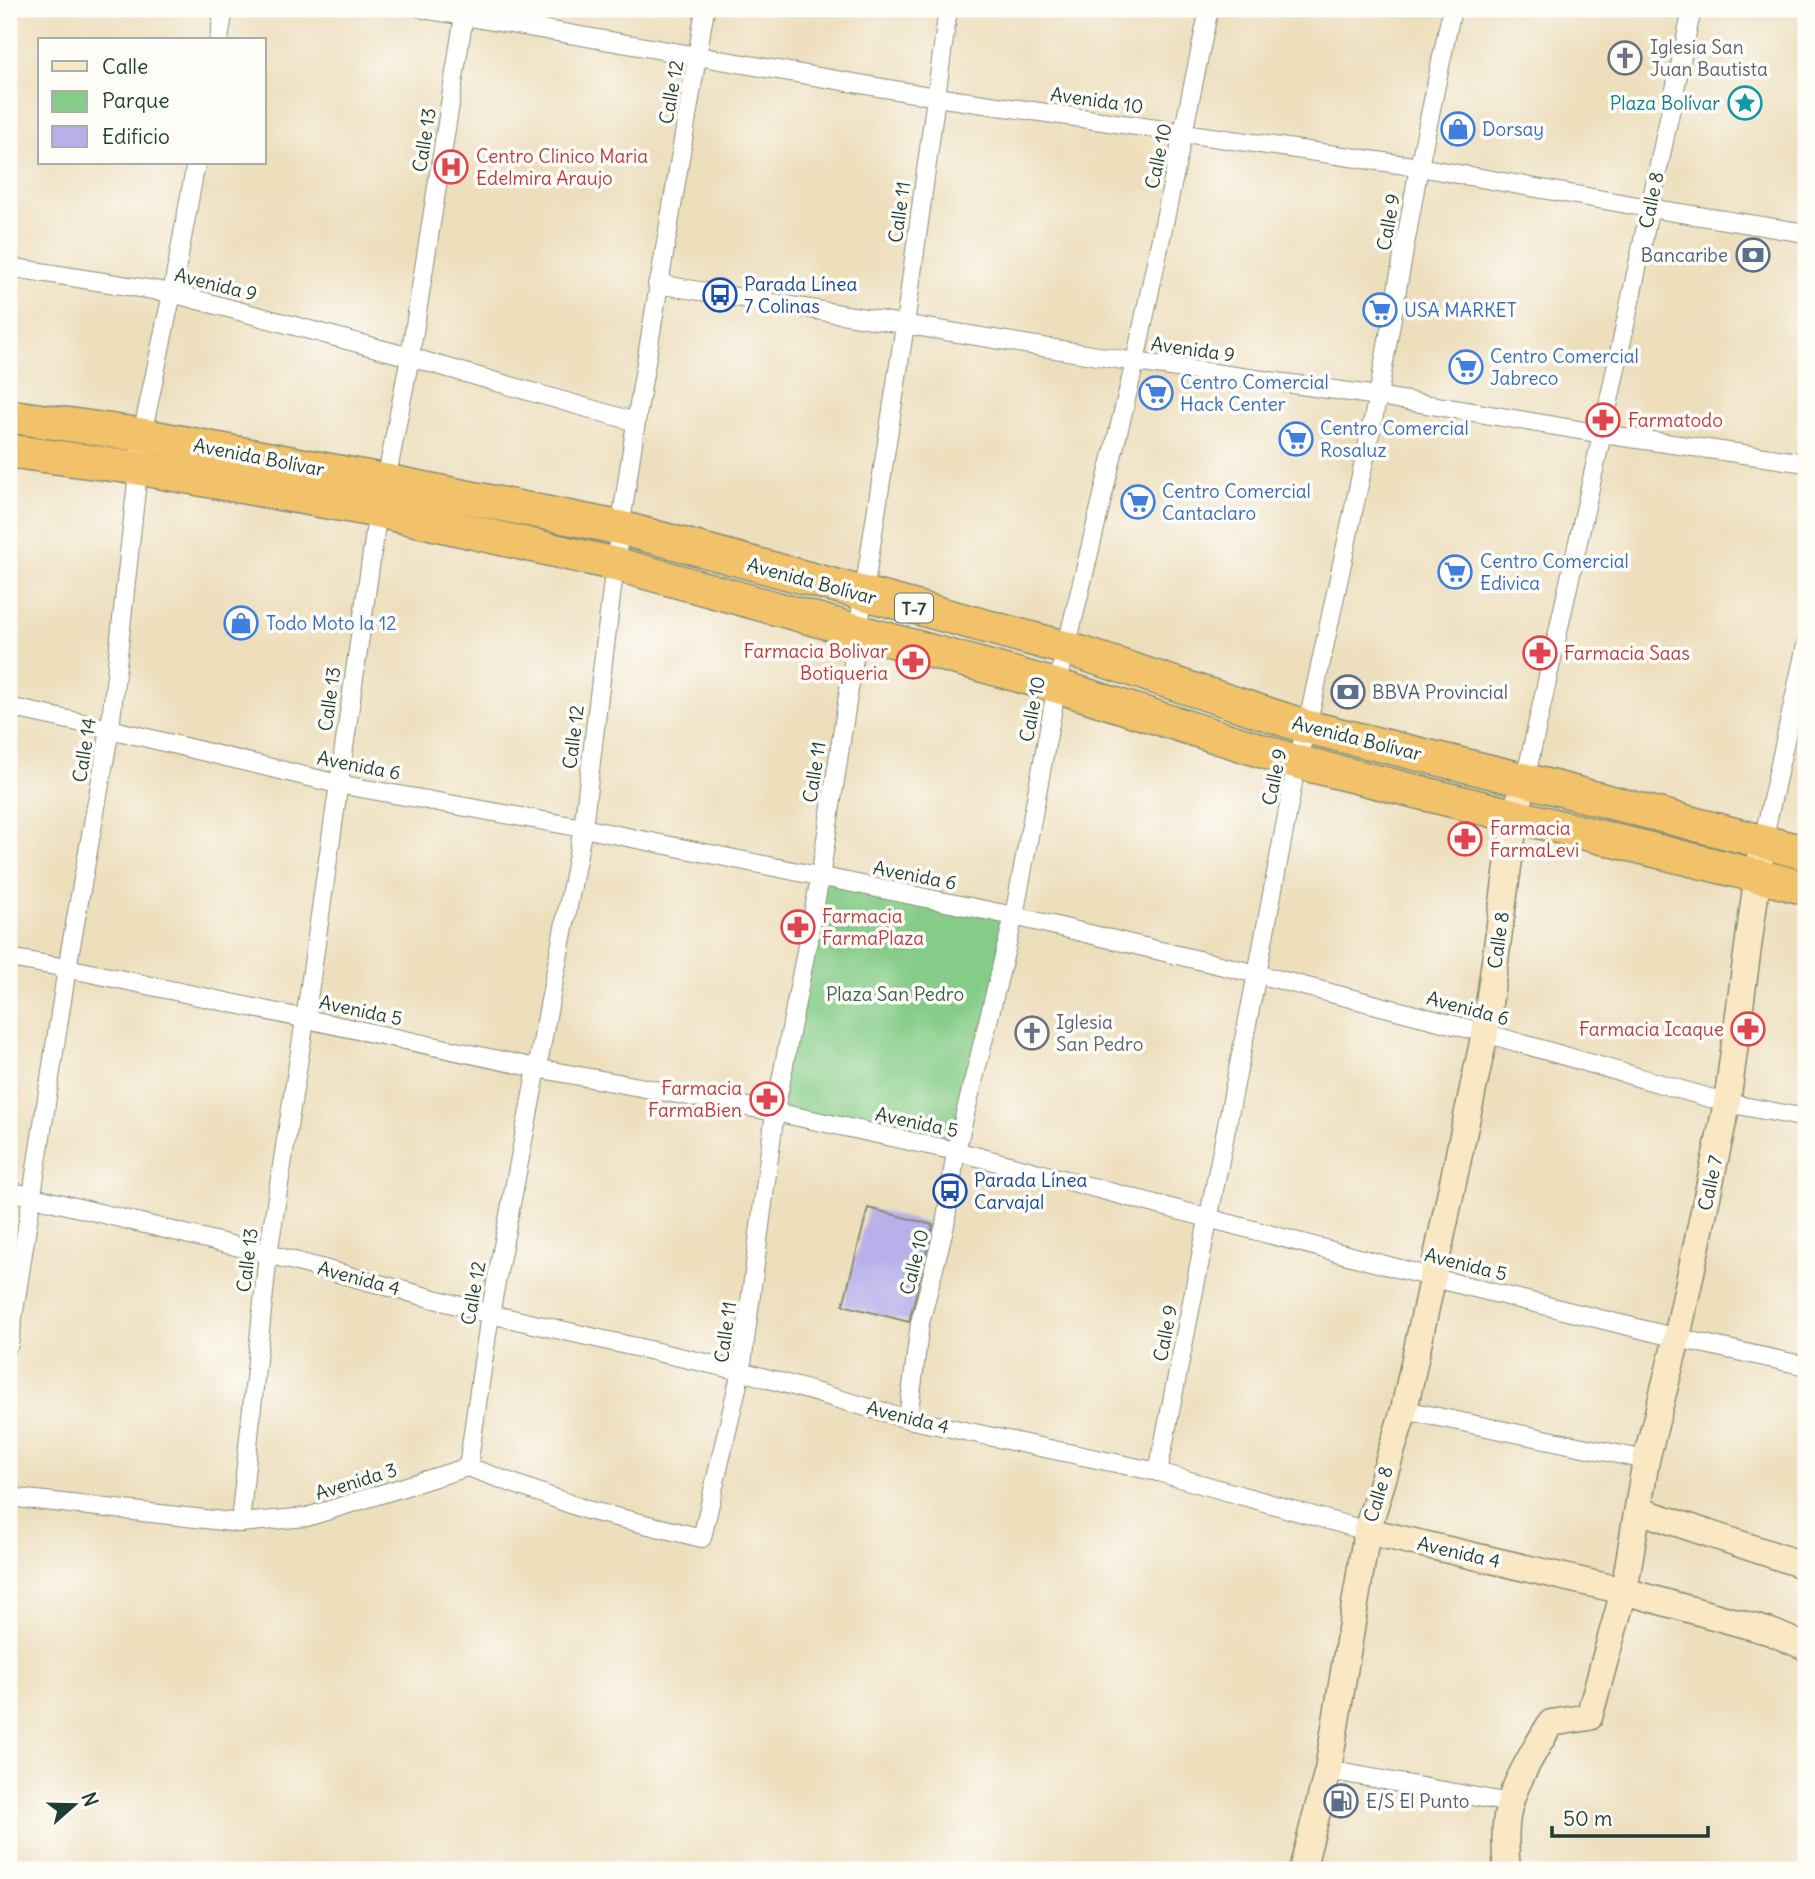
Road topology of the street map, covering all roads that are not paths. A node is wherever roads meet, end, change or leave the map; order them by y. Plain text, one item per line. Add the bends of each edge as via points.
1 (224, 9) edge
2 (423, 9) edge
3 (705, 9) edge
4 (948, 9) edge
5 (1209, 9) edge
6 (1452, 9) edge
7 (1692, 9) edge
8 (465, 12) edge
9 (219, 38) edge
10 (699, 57) junction
11 (936, 97) junction
12 (1184, 134) junction
13 (196, 164) edge
14 (1419, 167) junction
15 (1649, 208) junction
16 (1806, 233) edge
17 (9, 267) edge
18 (657, 284) junction
19 (172, 293) junction
20 (905, 325) junction
21 (410, 357) junction
22 (1135, 362) junction
23 (1378, 396) junction
24 (9, 416) edge
25 (636, 422) junction
26 (1602, 434) junction
27 (142, 435) junction
28 (9, 451) edge
29 (1806, 463) edge
30 (138, 468) junction
31 (382, 496) junction
32 (621, 528) junction
33 (615, 564) junction
34 (862, 594) junction
35 (857, 632) junction
36 (1806, 645) edge
37 (1066, 648) junction
38 (1057, 686) junction
39 (9, 707) edge
40 (1307, 727) junction
41 (110, 729) junction
42 (1297, 762) junction
43 (1525, 780) junction
44 (338, 784) junction
45 (1515, 816) junction
46 (583, 828) junction
47 (1763, 841) junction
48 (1806, 853) edge
49 (1756, 874) junction
50 (820, 878) junction
51 (1806, 888) edge
52 (1014, 916) junction
53 (9, 958) edge
54 (66, 968) junction
55 (1257, 974) junction
56 (305, 1020) junction
57 (1485, 1033) junction
58 (536, 1068) junction
59 (1727, 1103) junction
60 (775, 1112) junction
61 (1806, 1118) edge
62 (956, 1152) junction
63 (9, 1191) edge
64 (32, 1195) junction
65 (1209, 1219) junction
66 (268, 1254) junction
67 (1434, 1278) junction
68 (490, 1314) junction
69 (1677, 1338) junction
70 (9, 1344) edge
71 (1806, 1366) edge
72 (741, 1371) junction
73 (1404, 1410) junction
74 (908, 1419) junction
75 (1646, 1460) junction
76 (468, 1467) junction
77 (1158, 1472) junction
78 (9, 1497) edge
79 (1638, 1510) junction
80 (240, 1523) junction
81 (1367, 1531) junction
82 (1806, 1566) edge
83 (1624, 1591) junction
84 (1806, 1647) edge
85 (1328, 1770) junction
86 (1510, 1803) junction
87 (1302, 1870) edge
88 (1507, 1870) edge

1 - 9 street
2 - 8 street, Avenida 10
3 - 10 street, Calle 12
4 - 11 street, Calle 11
5 - 12 street, Calle 10
6 - 14 street, Calle 9
7 - 15 street, Calle 8
8 - 10 street, Avenida 10
8 - 21 street, Calle 13
10 - 11 street, Avenida 10
10 - 18 street, Calle 12
11 - 12 street, Avenida 10
11 - 20 street, Calle 11
12 - 14 street, Avenida 10
12 - 22 street, Calle 10
13 - 19 street, Calle 14
14 - 15 street, Avenida 10
14 - 23 street, Calle 9
15 - 16 street, Avenida 10
15 - 26 street, Calle 8
17 - 19 street, Avenida 9
18 - 20 street, Avenida 9
18 - 25 street, Calle 12
19 - 21 street, Avenida 9
19 - 27 street, Calle 14
20 - 22 street, Avenida 9
20 - 34 street, Calle 11
21 - 25 street, Avenida 9
21 - 31 street, Calle 13
22 - 23 street, Avenida 9
22 - 37 street, Calle 10
23 - 26 street, Avenida 9
23 - 40 street, Calle 9
24 - 27 highway, Avenida Bolívar / T-7
25 - 32 street, Calle 12
26 - 29 street, Avenida 9
26 - 43 street, Calle 8
27 - 30 street, Calle 14
27 - 31 highway, Avenida Bolívar / T-7
28 - 30 highway, Avenida Bolívar / T-7
30 - 31 highway, Avenida Bolívar / T-7
30 - 41 street, Calle 14
31 - 32 highway, Avenida Bolívar / T-7
31 - 33 highway, Avenida Bolívar / T-7
31 - 44 street, Calle 13
32 - 33 street, Calle 12
32 - 34 highway, Avenida Bolívar / T-7
33 - 35 highway, Avenida Bolívar / T-7
33 - 46 street, Calle 12
34 - 35 street, Calle 11
34 - 37 highway, Avenida Bolívar / T-7
35 - 38 highway, Avenida Bolívar / T-7
35 - 50 street, Calle 11
36 - 47 street, Calle 7
37 - 38 street, Calle 10
37 - 40 highway, Avenida Bolívar / T-7
38 - 42 highway, Avenida Bolívar / T-7
38 - 52 street, Calle 10
39 - 41 street, Avenida 6
40 - 42 street, Calle 9
40 - 43 highway, Avenida Bolívar / T-7
41 - 44 street, Avenida 6
41 - 54 street, Calle 14
42 - 45 highway, Avenida Bolívar / T-7
42 - 55 street, Calle 9
43 - 45 main road, Calle 8
43 - 47 highway, Avenida Bolívar / T-7
44 - 46 street, Avenida 6
44 - 56 street, Calle 13
45 - 49 highway, Avenida Bolívar / T-7
45 - 57 main road, Calle 8
46 - 50 street, Avenida 6
46 - 58 street, Calle 12
47 - 48 highway, Avenida Bolívar / T-7
47 - 49 main road, Calle 7
49 - 51 highway, Avenida Bolívar / T-7
49 - 59 main road, Calle 7
50 - 52 street, Avenida 6
50 - 60 street, Calle 11
52 - 55 street, Avenida 6
52 - 62 street, Calle 10
53 - 54 street, Avenida 5
54 - 56 street, Avenida 5
54 - 64 street, Calle 14
55 - 57 street, Avenida 6
55 - 65 street, Calle 9
56 - 58 street, Avenida 5
56 - 66 street, Calle 13
57 - 59 street, Avenida 6
57 - 67 main road, Calle 8
58 - 60 street, Avenida 5
58 - 68 street, Calle 12
59 - 61 street, Avenida 6
59 - 69 main road, Calle 7
60 - 62 street, Avenida 5
60 - 72 street, Calle 11
62 - 65 street, Avenida 5
62 - 74 street, Calle 10 via 945,1226 920,1323
63 - 64 street, Avenida 4
64 - 66 street, Avenida 4
64 - 70 street, Calle 14
65 - 67 street, Avenida 5
65 - 77 street, Calle 9
66 - 68 street, Avenida 4
66 - 80 street, Calle 13
67 - 69 street, Avenida 5
67 - 73 main road, Calle 8
68 - 72 street, Avenida 4
68 - 76 street, Calle 12
69 - 71 street, Avenida 5
69 - 75 main road, Calle 7
72 - 74 street, Avenida 4
72 - 76 street, Calle 11 via 702,1538 587,1510
73 - 75 street
73 - 81 main road, Calle 8
74 - 77 street, Avenida 4
75 - 79 main road, Calle 7
76 - 80 street, Avenida 3 via 307,1517
77 - 81 street, Avenida 4
78 - 80 street, Avenida 3
79 - 82 main road
79 - 83 main road, Calle 7
81 - 83 main road, Avenida 4
81 - 85 main road, Calle 8
83 - 84 main road, Avenida 4 via 1771,1632
83 - 86 main road, Calle 7 via 1589,1717 1551,1723
85 - 86 street
85 - 87 main road, Calle 8
86 - 88 main road

